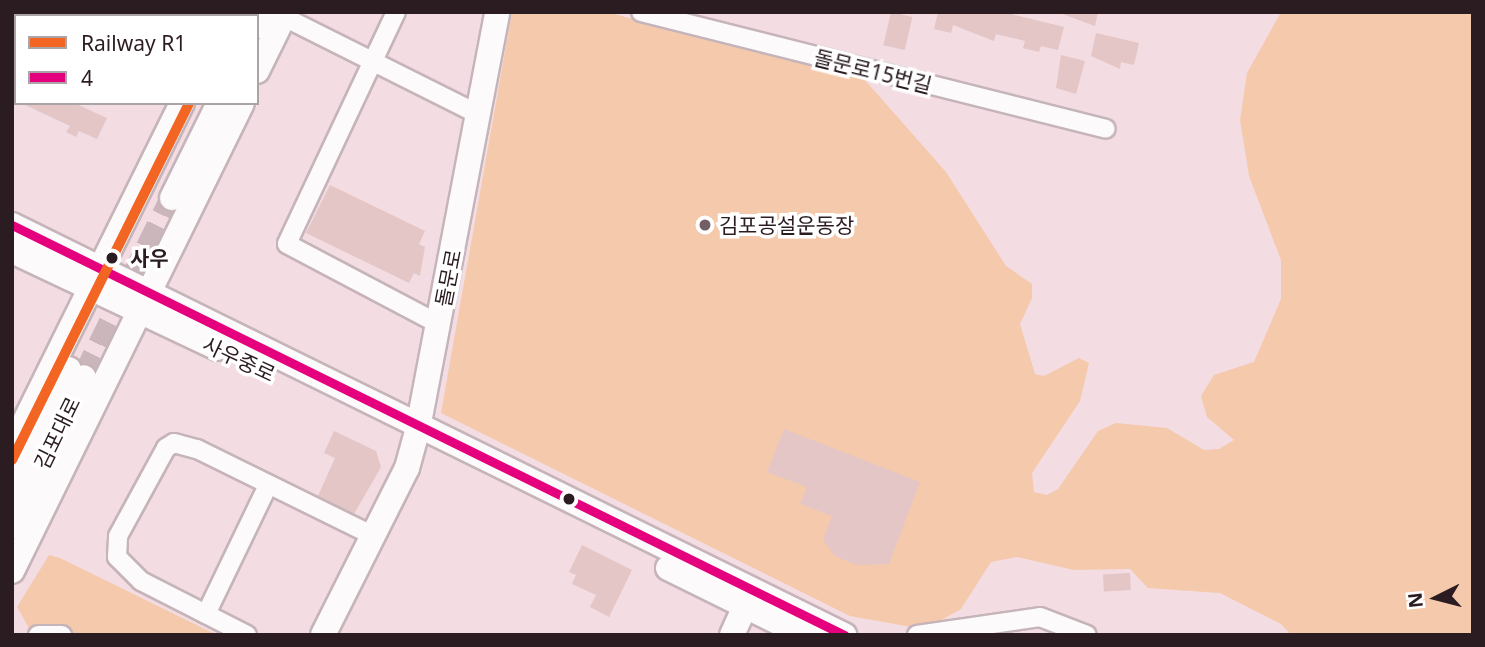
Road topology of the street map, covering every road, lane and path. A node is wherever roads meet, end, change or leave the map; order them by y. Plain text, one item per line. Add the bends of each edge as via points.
1 (396, 12) edge
2 (497, 12) edge
3 (641, 12) edge
4 (278, 14) edge
5 (259, 25) edge
6 (374, 62) junction
7 (259, 66) edge
8 (182, 105) edge
9 (199, 105) edge
10 (218, 105) edge
11 (240, 105) edge
12 (478, 114) junction
13 (1106, 129) dead end
14 (163, 200) junction
15 (12, 225) edge
16 (12, 251) edge
17 (95, 276) junction
18 (143, 305) junction
19 (439, 324) junction
20 (79, 369) junction
21 (416, 435) junction
22 (12, 447) edge
23 (12, 485) edge
24 (268, 485) junction
25 (12, 527) edge
26 (374, 536) junction
27 (12, 571) edge
28 (749, 598) junction
29 (206, 614) junction
30 (38, 635) edge
31 (62, 635) edge
32 (247, 635) edge
33 (323, 635) edge
34 (732, 635) edge
35 (804, 635) edge
36 (844, 635) edge
37 (917, 635) edge
38 (1087, 635) edge

1 - 6 street
2 - 12 street, 돌문로
3 - 13 street, 돌문로15번길
4 - 5 street
4 - 6 street
4 - 7 street
6 - 12 street
6 - 19 street via 287,244
8 - 14 street
9 - 14 street
10 - 14 street
11 - 14 street
12 - 19 street, 돌문로
14 - 17 street
14 - 18 street
15 - 17 street, 사우중로
16 - 17 street, 사우중로
17 - 18 street, 사우중로
17 - 20 street
18 - 20 street
18 - 21 street, 사우중로
19 - 21 street, 돌문로
20 - 22 street
20 - 23 street, 김포대로
20 - 25 street, 김포대로
20 - 27 street
21 - 26 street, 돌문로
21 - 28 street, 사우중로
24 - 26 street
24 - 29 street
24 - 29 street via 174,443 160,454 118,536 117,557 130,574
26 - 33 street, 돌문로
28 - 34 street
28 - 35 street, 사우중로
28 - 36 street, 사우중로
29 - 32 street
30 - 31 street
37 - 38 street via 1040,617

